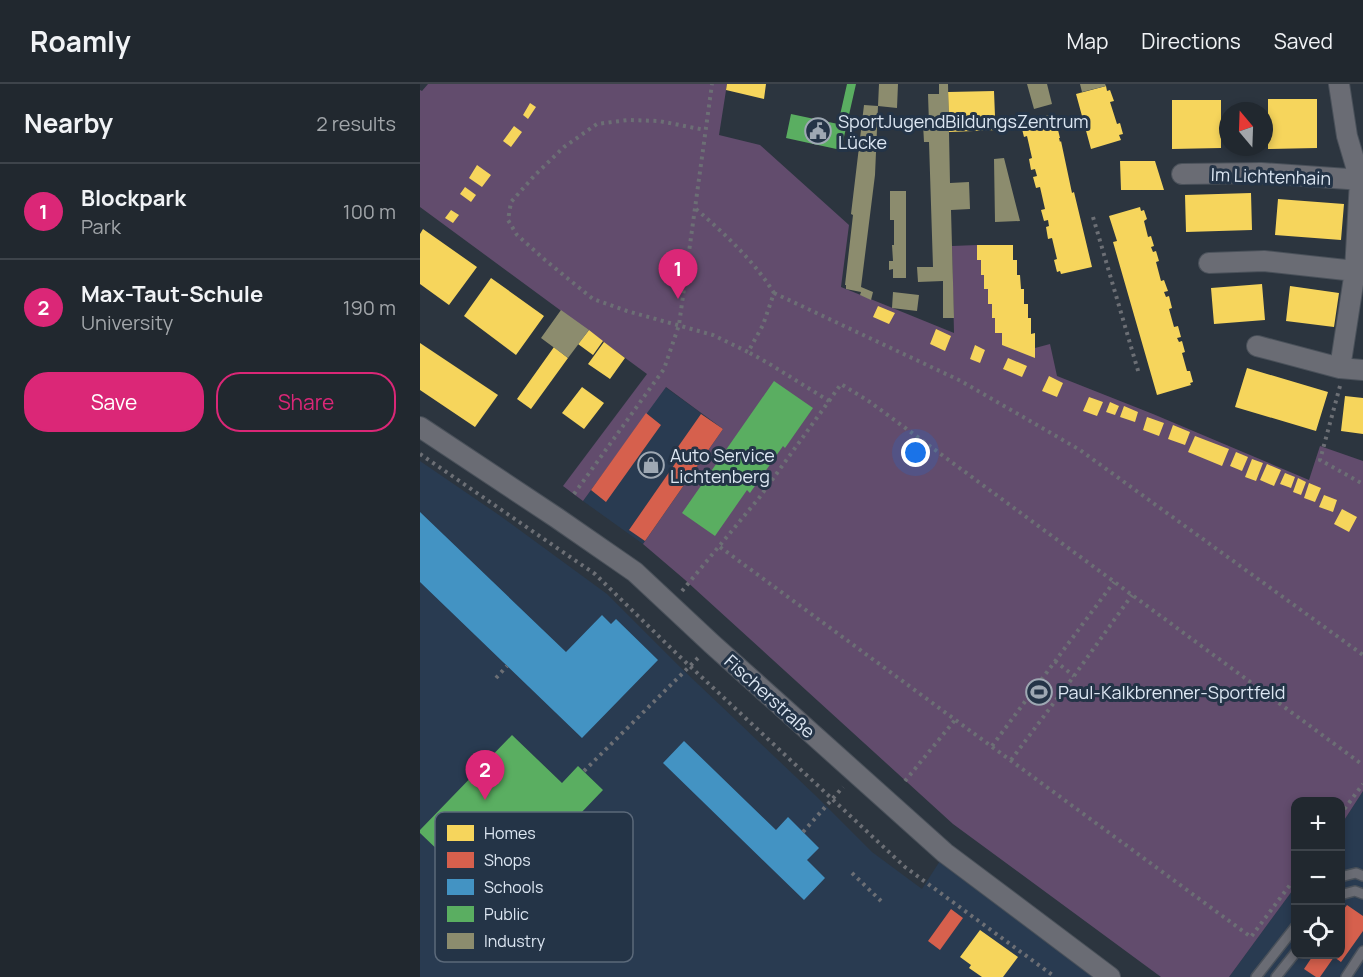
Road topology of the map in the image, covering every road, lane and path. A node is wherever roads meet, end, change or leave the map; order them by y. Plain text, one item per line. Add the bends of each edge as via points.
1 (712, 84) edge
2 (1339, 84) edge
3 (705, 130) junction
4 (1182, 174) dead end
5 (1361, 180) edge
6 (696, 209) junction
7 (1093, 217) dead end
8 (1209, 263) dead end
9 (1359, 271) edge
10 (774, 293) junction
11 (679, 325) junction
12 (1257, 346) dead end
13 (748, 352) junction
14 (1349, 369) edge
15 (1139, 374) dead end
16 (829, 402) junction
17 (420, 427) edge
18 (420, 454) edge
19 (1363, 484) edge
20 (574, 494) dead end
21 (720, 547) junction
22 (1114, 582) junction
23 (689, 584) dead end
24 (1132, 595) junction
25 (712, 644) junction
26 (1363, 656) edge
27 (1055, 661) junction
28 (507, 666) dead end
29 (690, 666) junction
30 (1074, 676) junction
31 (496, 678) dead end
32 (955, 720) junction
33 (992, 746) junction
34 (1011, 760) junction
35 (1363, 765) edge
36 (584, 771) dead end
37 (855, 773) junction
38 (905, 781) dead end
39 (1363, 784) edge
40 (832, 799) junction
41 (1345, 809) edge
42 (803, 832) dead end
43 (852, 873) dead end
44 (1363, 876) edge
45 (1345, 877) edge
46 (1291, 884) edge
47 (1345, 894) edge
48 (1363, 894) edge
49 (880, 901) dead end
50 (1291, 933) edge
51 (1363, 951) edge
52 (1291, 958) edge
53 (1055, 977) edge
54 (1110, 977) edge
55 (1256, 977) edge
56 (1276, 977) edge
57 (1346, 977) edge

1 - 3 path
2 - 5 street, Im Lichtenhain via 1347,136
3 - 6 path
3 - 11 path via 659,121 597,124 564,147 535,176 511,202 508,220 517,235 593,299
4 - 5 street, Im Lichtenhain via 1261,173
5 - 9 street, Im Lichtenhain
6 - 10 path via 762,274
6 - 11 path
7 - 15 path
8 - 9 street via 1264,261
9 - 14 street, Im Lichtenhain
10 - 13 path
10 - 26 path via 961,381 1080,450
11 - 13 path via 713,335
11 - 20 path via 664,369
12 - 14 street
13 - 16 path
14 - 19 path via 1320,460
16 - 21 path
16 - 22 path via 841,384 870,402
17 - 25 street, Fischerstraße via 635,573
18 - 29 path via 595,574
21 - 23 path
21 - 32 path
22 - 24 path
22 - 27 path
24 - 30 path
24 - 35 path
25 - 29 path
25 - 37 street, Fischerstraße
27 - 30 path
27 - 33 path
28 - 31 path
29 - 36 path
29 - 40 path
30 - 34 path
32 - 33 path
32 - 38 path
33 - 34 path
34 - 46 path via 1251,937
37 - 40 path
37 - 54 street, Fischerstraße via 945,853
39 - 41 path
40 - 42 path
40 - 53 path via 905,867
43 - 49 path
44 - 45 lane via 1356,873
47 - 48 lane
50 - 55 lane
51 - 57 lane
52 - 56 lane

